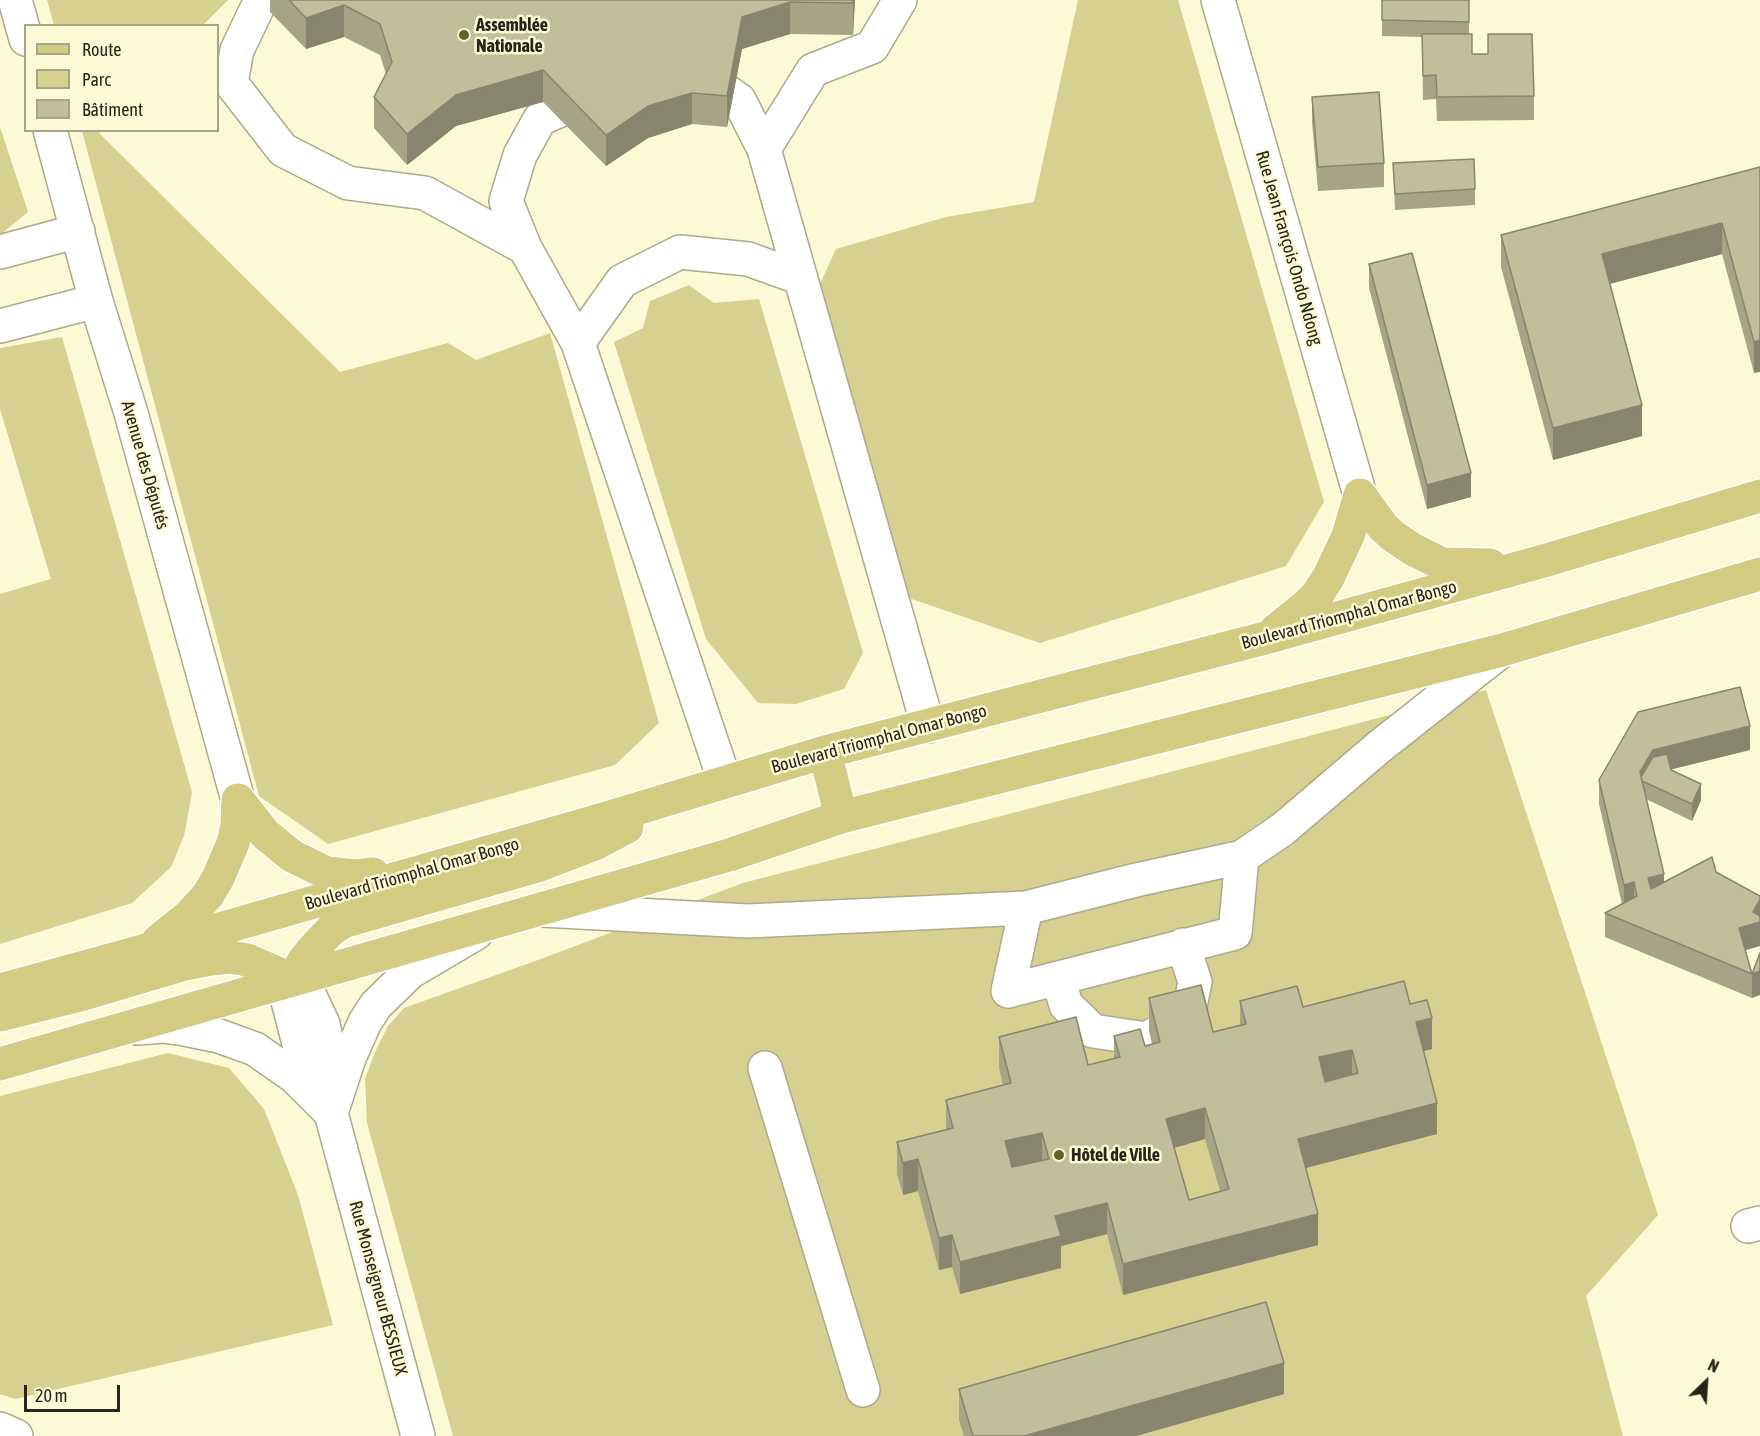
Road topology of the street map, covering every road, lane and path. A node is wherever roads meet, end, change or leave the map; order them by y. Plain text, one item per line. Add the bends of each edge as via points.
1 (15, 0) edge
2 (261, 0) edge
3 (900, 0) edge
4 (1218, 0) edge
5 (24, 32) edge
6 (663, 77) edge
7 (619, 85) edge
8 (51, 132) edge
9 (764, 149) junction
10 (78, 231) junction
11 (525, 248) junction
12 (0, 252) edge
13 (801, 278) junction
14 (96, 301) junction
15 (0, 326) edge
16 (578, 343) junction
17 (1359, 495) junction
18 (1760, 496) edge
19 (1547, 560) junction
20 (1760, 574) edge
21 (1265, 638) junction
22 (1502, 650) junction
23 (928, 726) junction
24 (825, 752) junction
25 (725, 782) junction
26 (674, 797) junction
27 (238, 800) junction
28 (841, 817) junction
29 (1242, 857) junction
30 (411, 874) junction
31 (1026, 908) junction
32 (538, 910) junction
33 (490, 924) junction
34 (1184, 945) junction
35 (150, 949) junction
36 (1058, 978) junction
37 (293, 980) junction
38 (0, 990) edge
39 (0, 1015) edge
40 (124, 1029) junction
41 (0, 1064) edge
42 (765, 1068) dead end
43 (330, 1110) junction
44 (863, 1390) dead end
45 (0, 1429) edge
46 (16, 1436) edge
47 (417, 1436) edge

1 - 5 street
2 - 11 street via 237,50 231,83 283,150 348,183 424,193
3 - 9 street via 872,47 813,70
4 - 17 street, Rue Jean François Ondo Ndong
6 - 9 street via 708,79 739,100
7 - 11 street via 540,119 520,155 506,201
8 - 10 street, Avenue des Députés
9 - 13 street
10 - 12 street
10 - 14 street, Avenue des Députés
11 - 16 street
13 - 16 street via 748,259 680,252 622,281
13 - 23 street
14 - 15 street
14 - 27 street, Avenue des Députés via 131,413
16 - 25 street
17 - 19 main road via 1394,536 1442,564
17 - 21 main road via 1348,536 1317,595
18 - 19 main road, Boulevard Triomphal Omar Bongo
19 - 21 main road, Boulevard Triomphal Omar Bongo
20 - 22 main road
21 - 23 main road, Boulevard Triomphal Omar Bongo
22 - 28 main road
22 - 29 street via 1282,830
23 - 24 main road, Boulevard Triomphal Omar Bongo
24 - 25 main road, Boulevard Triomphal Omar Bongo
24 - 28 main road
25 - 26 main road, Boulevard Triomphal Omar Bongo
26 - 30 main road, Boulevard Triomphal Omar Bongo
26 - 37 main road via 619,832 575,853 343,922 318,943
27 - 30 main road via 278,847 310,866 327,873 355,876
27 - 35 main road via 233,843 208,895
28 - 32 main road via 729,855
29 - 31 street
29 - 34 street via 1235,933
30 - 35 main road, Boulevard Triomphal Omar Bongo
31 - 32 street via 748,921
31 - 36 street via 1008,992
32 - 33 main road
33 - 37 main road
33 - 43 street via 410,972 384,995 365,1022
34 - 36 street
34 - 36 street via 1195,982 1188,1016 1146,1039 1093,1031 1066,1005
35 - 38 main road, Boulevard Triomphal Omar Bongo
37 - 39 main road via 247,960 211,958
37 - 40 main road
37 - 43 street, Rue Monseigneur BESSIEUX via 288,1001
40 - 41 main road
40 - 43 street via 163,1026 236,1041 295,1077
42 - 44 street
43 - 47 street, Rue Monseigneur BESSIEUX
45 - 46 street

